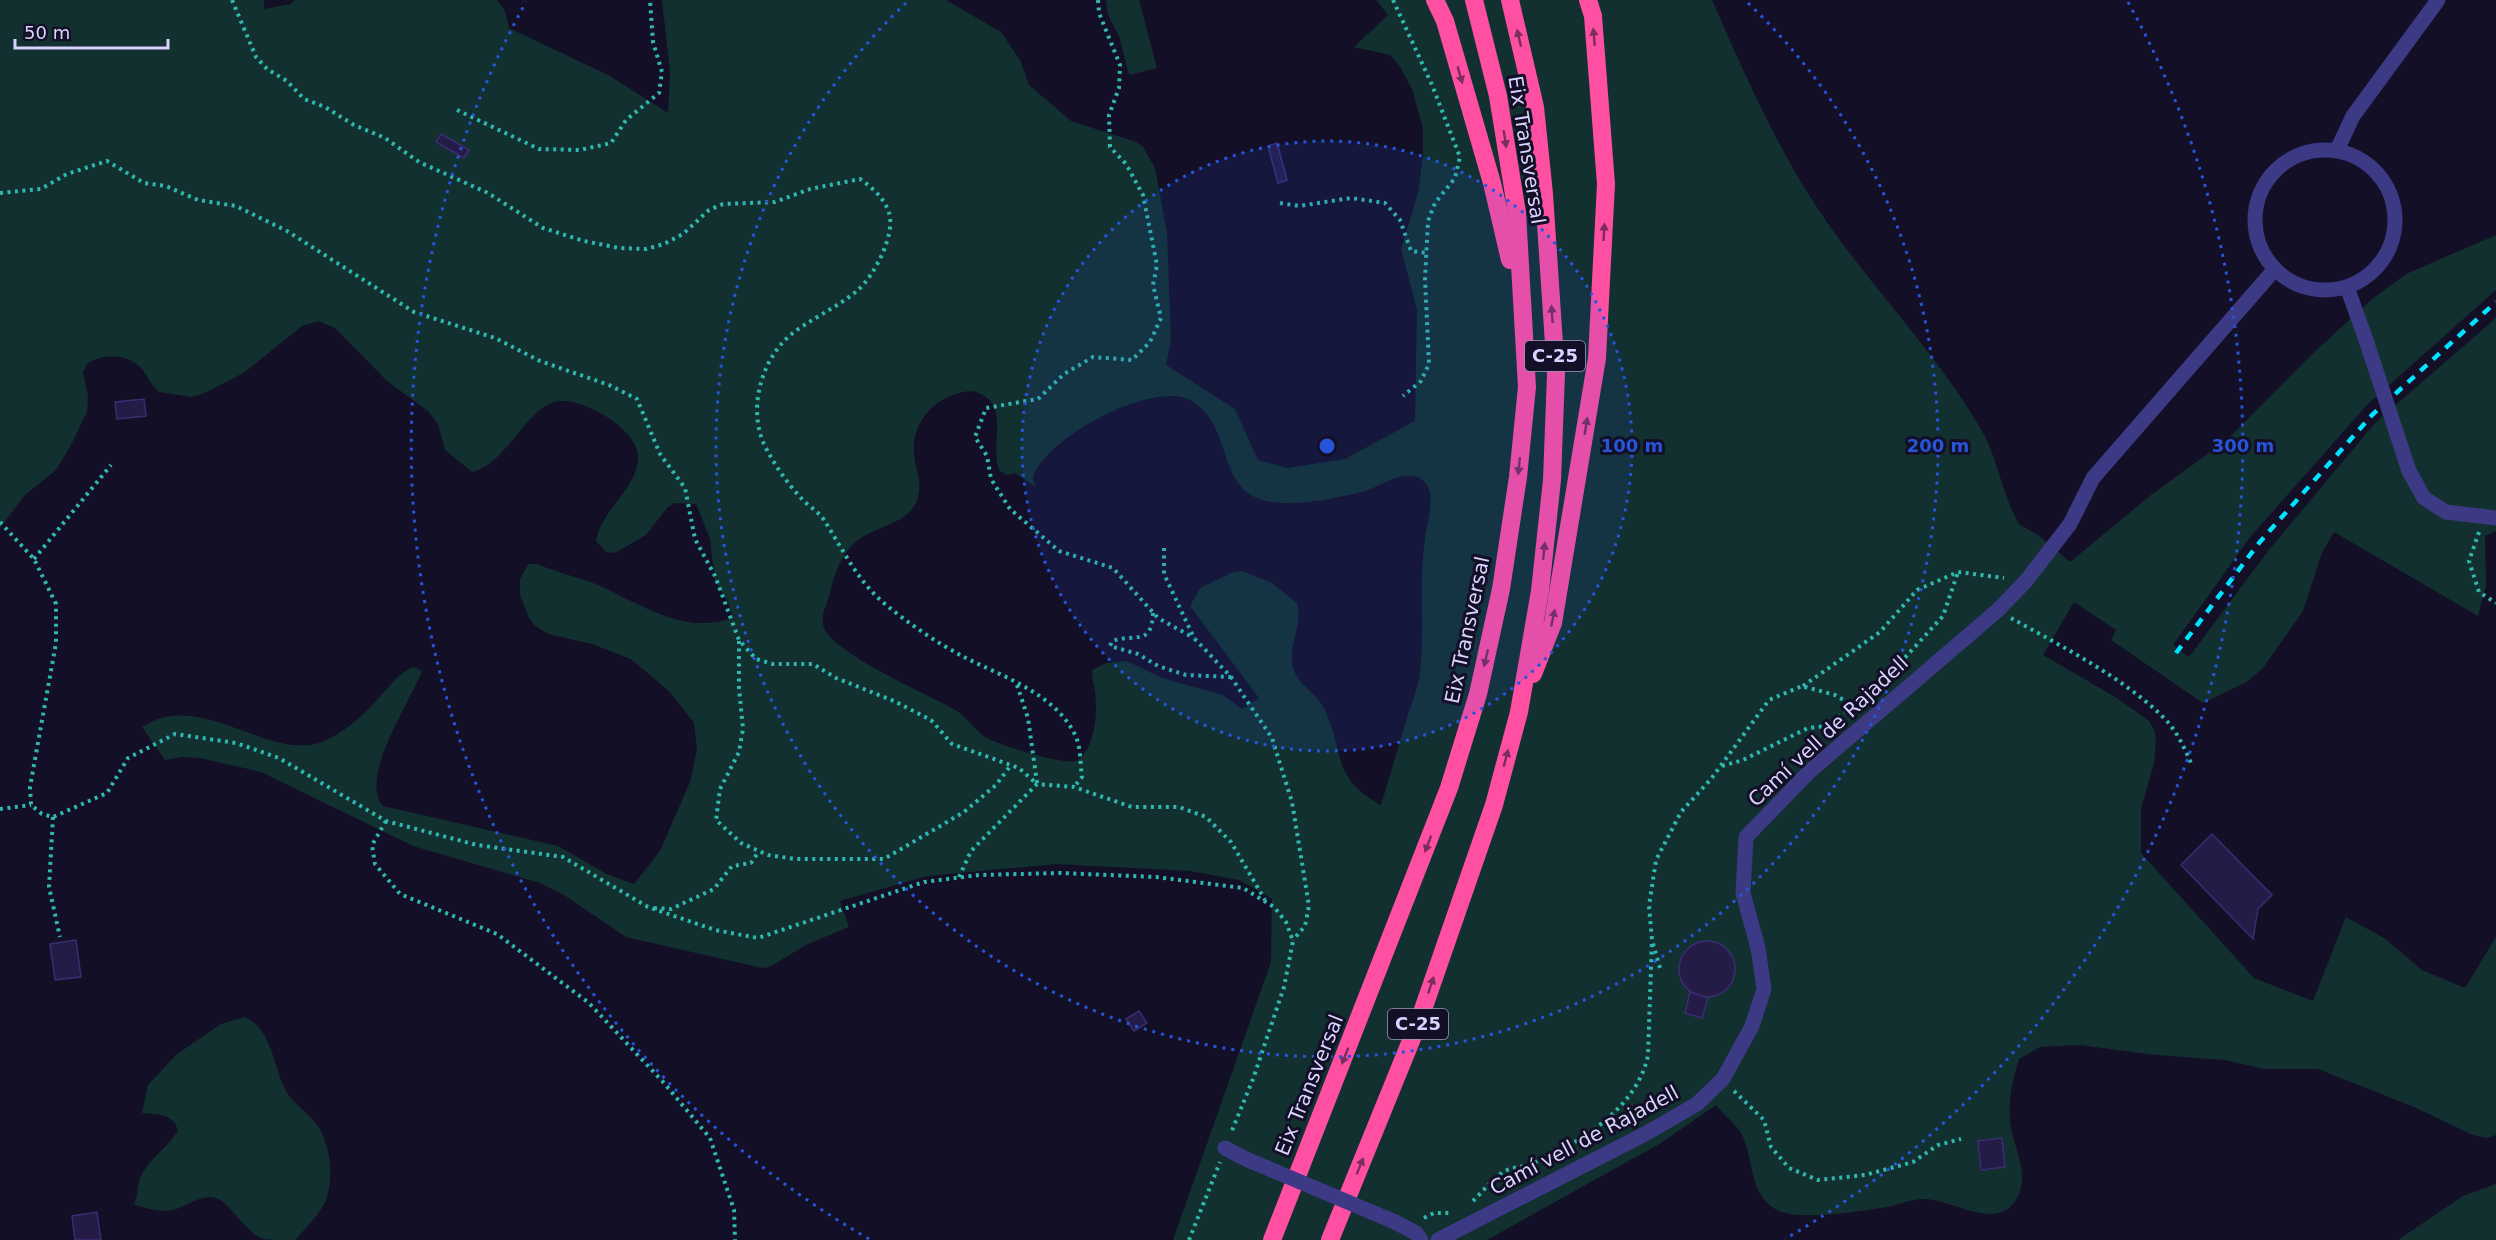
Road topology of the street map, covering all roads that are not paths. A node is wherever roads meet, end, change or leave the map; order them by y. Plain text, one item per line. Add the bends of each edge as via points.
1 (1435, 0) edge
2 (1474, 0) edge
3 (1510, 0) edge
4 (1588, 0) edge
5 (2438, 0) edge
6 (2337, 150) junction
7 (2275, 269) junction
8 (2347, 287) junction
9 (1527, 387) junction
10 (2490, 518) edge
11 (1519, 712) junction
12 (1225, 1148) road end
13 (1418, 1236) edge
14 (1272, 1240) edge
15 (1330, 1240) edge
16 (1438, 1240) edge

1 -> 9 highway via 1509,246
2 -> 9 highway, Eix Transversal / C-25 via 1498,96 1517,213
11 -> 3 highway, Eix Transversal / C-25 via 1540,591 1552,480 1556,374 1535,107
11 -> 4 highway via 1553,623 1597,358 1606,184 1593,16
5 - 6 street via 2353,116
6 - 7 street via 2301,153 2284,162 2261,190 2255,211 2256,232 2262,252
6 - 8 street via 2368,163 2388,189 2395,208 2395,228 2385,256 2365,278
7 - 8 street via 2308,288
7 - 16 street, Camí vell de Rajadell via 2093,478 2070,524 2026,580 1998,610 1809,772 1746,837 1743,893 1764,989 1752,1026 1723,1079 1697,1104 1645,1134
8 - 10 street, bridge via 2409,471 2424,498 2446,512
9 -> 14 highway, Eix Transversal / C-25 via 1501,590 1478,694 1449,788
15 -> 11 highway, Eix Transversal / C-25 via 1419,1021 1494,805
12 - 13 street, bridge via 1395,1222

